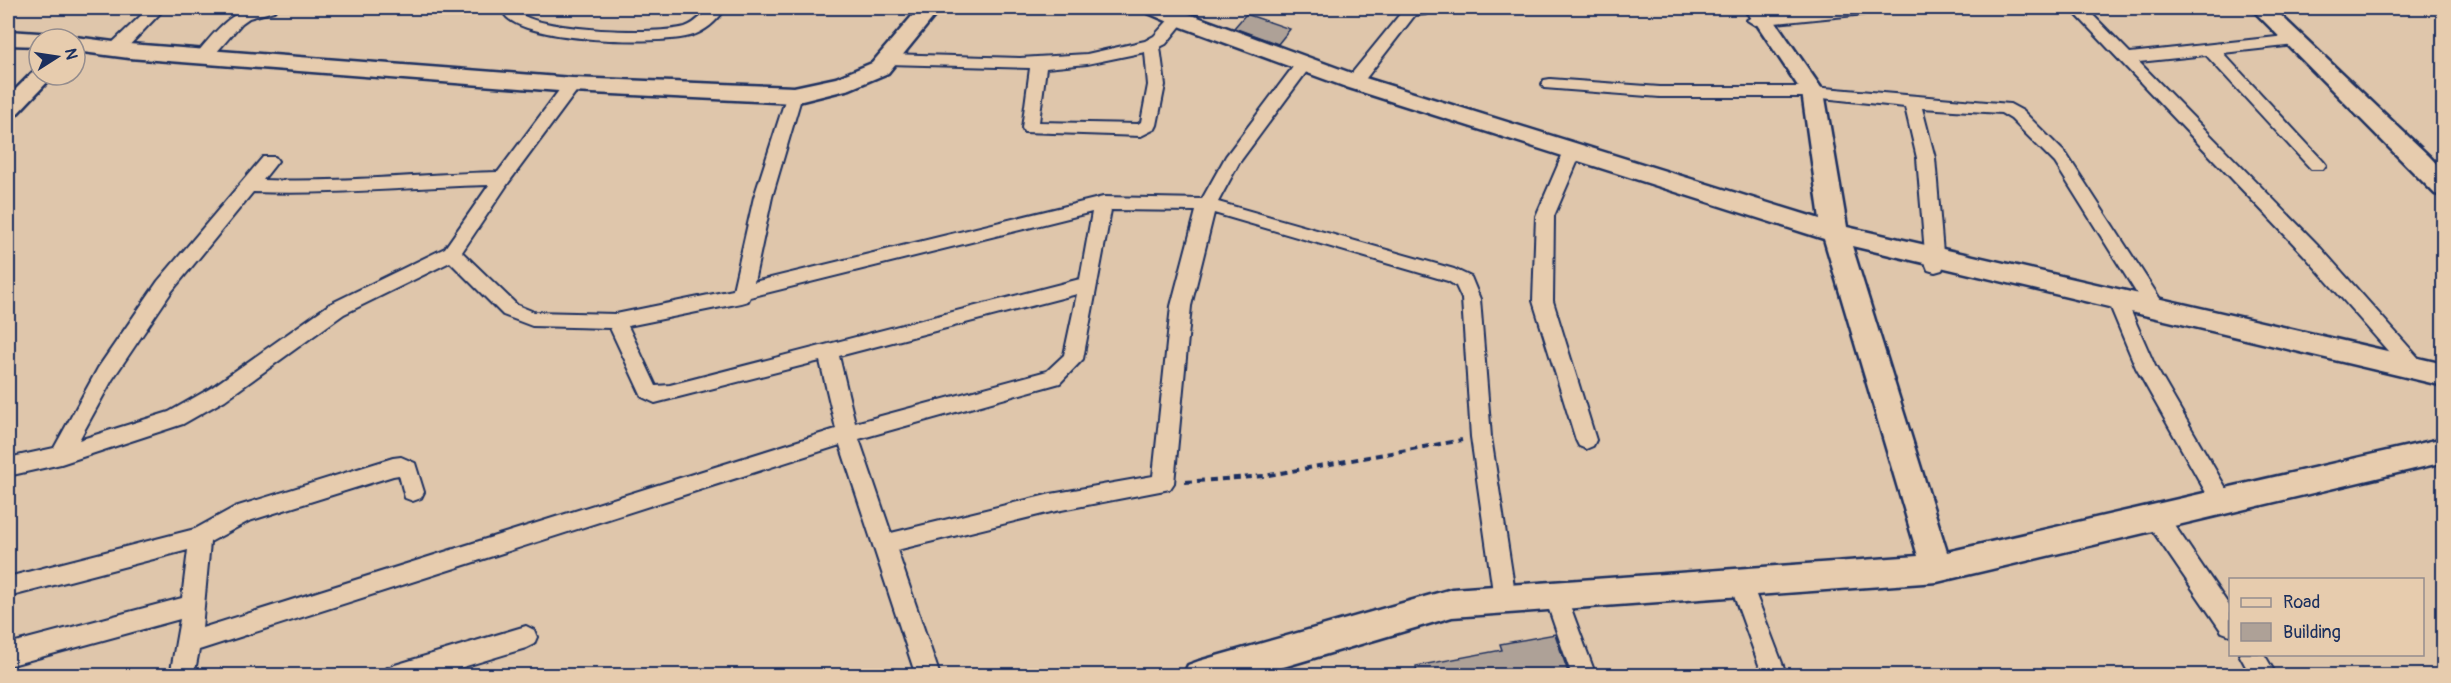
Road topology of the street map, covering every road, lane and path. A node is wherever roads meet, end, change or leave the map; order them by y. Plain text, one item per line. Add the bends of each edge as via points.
1 (157, 8) edge
2 (269, 8) edge
3 (516, 8) edge
4 (718, 8) edge
5 (930, 8) edge
6 (1423, 8) edge
7 (1875, 8) edge
8 (2078, 8) edge
9 (2261, 8) edge
10 (1167, 13) edge
11 (1758, 15) edge
12 (8, 38) edge
13 (27, 38) edge
14 (2295, 40) junction
15 (1151, 45) junction
16 (87, 46) edge
17 (2210, 49) junction
18 (115, 50) junction
19 (203, 57) junction
20 (2128, 58) junction
21 (888, 59) junction
22 (1039, 62) junction
23 (1305, 63) junction
24 (1354, 82) junction
25 (1550, 84) dead end
26 (572, 85) junction
27 (31, 87) edge
28 (1813, 92) junction
29 (794, 95) junction
30 (1912, 102) junction
31 (8, 110) edge
32 (1573, 151) junction
33 (269, 161) dead end
34 (2317, 165) dead end
35 (503, 178) junction
36 (249, 186) junction
37 (2444, 188) edge
38 (1103, 203) junction
39 (1207, 205) junction
40 (1835, 233) junction
41 (452, 254) junction
42 (1935, 261) junction
43 (1089, 284) junction
44 (744, 291) junction
45 (2116, 297) junction
46 (2156, 308) junction
47 (616, 321) junction
48 (828, 351) junction
49 (2416, 369) junction
50 (2444, 375) edge
51 (847, 434) junction
52 (1481, 437) junction
53 (1586, 440) dead end
54 (2444, 450) edge
55 (61, 455) junction
56 (8, 467) edge
57 (1163, 483) junction
58 (413, 492) dead end
59 (2222, 501) junction
60 (2156, 517) junction
61 (200, 537) junction
62 (884, 544) junction
63 (1937, 568) junction
64 (1740, 582) junction
65 (8, 587) edge
66 (1555, 595) junction
67 (1505, 599) junction
68 (193, 605) junction
69 (2229, 624) edge
70 (526, 637) dead end
71 (189, 644) junction
72 (8, 655) edge
73 (2251, 656) edge
74 (182, 675) edge
75 (394, 675) edge
76 (928, 675) edge
77 (1199, 675) edge
78 (1584, 675) edge
79 (1775, 675) edge
80 (2265, 675) edge

1 - 18 street
2 - 19 street via 236,20
3 - 4 street via 513,15 520,23 610,34 686,32 699,27
5 - 21 street
6 - 24 street via 1411,10
7 - 11 street
8 - 20 street
9 - 14 street
10 - 15 street via 1160,40
10 - 23 street
11 - 28 street
12 - 13 street
14 - 17 street
14 - 37 street
15 - 22 street via 1080,60
15 - 22 street via 1158,71 1157,91 1149,125 1141,130 1030,128
16 - 18 street
17 - 20 street
17 - 34 street
18 - 19 street
19 - 26 street
20 - 49 street via 2311,250
21 - 22 street
21 - 29 street via 880,68 857,79
23 - 24 street
23 - 39 street via 1232,160
24 - 32 street
25 - 28 street via 1660,92
26 - 29 street
26 - 35 street
27 - 31 street
28 - 30 street
28 - 40 street
29 - 44 street via 763,197
30 - 42 street via 1926,158
30 - 46 street via 2004,108 2018,115 2061,159
32 - 40 street
32 - 53 street via 1545,216 1543,301
33 - 36 street
35 - 36 street via 315,188
35 - 41 street
36 - 55 street via 165,286 105,374
38 - 39 street
38 - 43 street
38 - 44 street
39 - 52 street via 1464,282 1471,299
39 - 57 street via 1181,306
40 - 42 street
40 - 63 street
41 - 47 street via 521,317
41 - 55 street via 337,309 218,394 176,418
42 - 45 street
43 - 48 street
43 - 51 street via 1073,359 1053,377
44 - 47 street via 735,298
45 - 46 street
45 - 59 street via 2146,368
46 - 49 street
47 - 48 street via 649,391 655,395
48 - 51 street
49 - 50 street
51 - 62 street
51 - 71 street
52 - 57 path via 1264,476
52 - 67 street
54 - 59 street
55 - 56 street
57 - 62 street via 1051,503
58 - 61 street via 408,468 393,467 243,514
59 - 60 street
60 - 63 street
60 - 69 street
61 - 65 street
61 - 68 street
62 - 76 street
63 - 64 street
64 - 66 street
64 - 79 street
66 - 67 street
66 - 78 street
67 - 77 street via 1452,603
68 - 71 street
68 - 72 street
70 - 75 street
71 - 74 street
73 - 80 street

